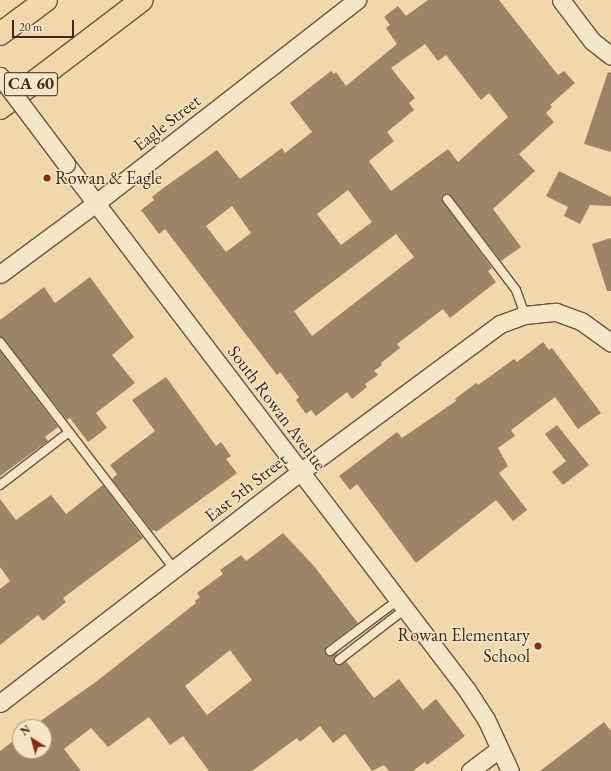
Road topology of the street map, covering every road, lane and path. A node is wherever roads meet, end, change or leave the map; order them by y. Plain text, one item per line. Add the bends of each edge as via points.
1 (46, 0) edge
2 (142, 0) edge
3 (159, 0) edge
4 (357, 0) edge
5 (561, 0) edge
6 (0, 34) edge
7 (611, 56) edge
8 (62, 60) junction
9 (0, 76) edge
10 (0, 108) edge
11 (447, 199) dead end
12 (96, 203) junction
13 (0, 274) edge
14 (525, 315) junction
15 (0, 342) edge
16 (611, 343) edge
17 (69, 432) junction
18 (300, 472) junction
19 (0, 485) edge
20 (174, 569) junction
21 (402, 604) junction
22 (330, 651) dead end
23 (339, 660) dead end
24 (0, 703) edge
25 (499, 749) junction
26 (470, 771) edge
27 (510, 771) edge

1 - 6 highway
2 - 8 highway, CA 60
3 - 8 highway
4 - 12 street, Eagle Street
5 - 7 street via 592,41
8 - 10 highway, CA 60
9 - 12 street, South Rowan Avenue, bridge
11 - 14 lane via 516,290
12 - 13 street, Eagle Street
12 - 18 street, South Rowan Avenue
14 - 16 street, East 5th Street via 556,312 581,321
14 - 18 street, East 5th Street via 500,324
15 - 17 lane
17 - 19 lane
17 - 20 lane
18 - 20 street, East 5th Street
18 - 21 street, South Rowan Avenue
20 - 24 street, East 5th Street
21 - 22 lane
21 - 23 lane
21 - 25 street, South Rowan Avenue via 467,690 486,719
25 - 26 street
25 - 27 street, South Rowan Avenue

